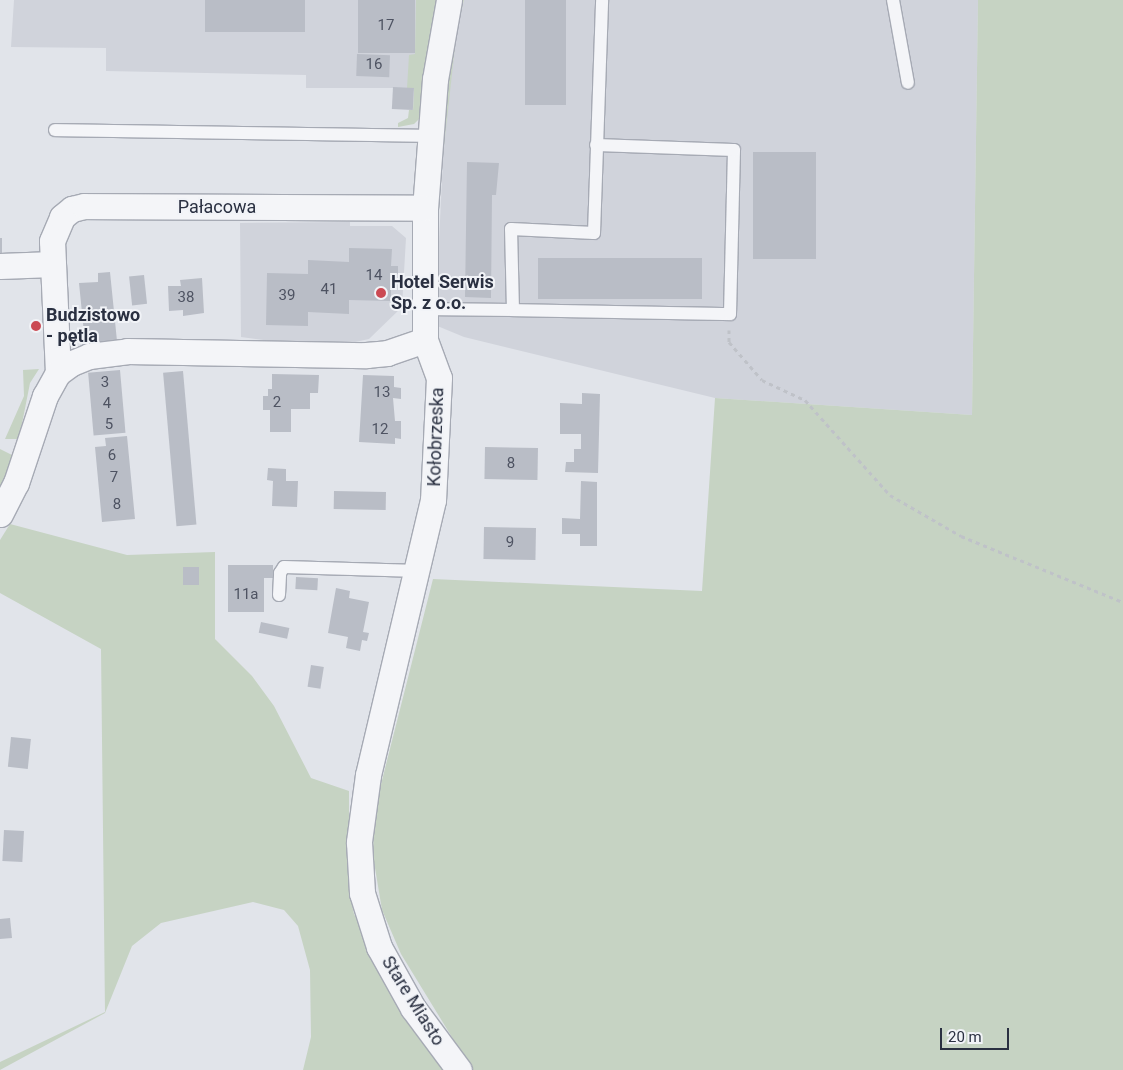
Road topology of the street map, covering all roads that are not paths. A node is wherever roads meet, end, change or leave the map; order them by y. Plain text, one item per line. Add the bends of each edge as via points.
1 (449, 0) edge
2 (602, 0) edge
3 (893, 0) edge
4 (908, 83) dead end
5 (55, 130) dead end
6 (430, 136) junction
7 (596, 145) junction
8 (425, 208) junction
9 (53, 264) junction
10 (0, 266) edge
11 (422, 309) junction
12 (513, 310) junction
13 (424, 340) junction
14 (58, 373) junction
15 (0, 514) edge
16 (419, 571) junction
17 (279, 595) dead end
18 (360, 870) joint
19 (459, 1070) edge

1 - 6 street, Kołobrzeska via 435,79
2 - 7 lane
3 - 4 lane
5 - 6 lane
6 - 8 street, Kołobrzeska
7 - 12 lane via 594,233 511,229
7 - 12 lane via 734,150 730,314
8 - 9 street, Pałacowa via 84,206 62,217 56,226
8 - 11 street, Kołobrzeska
9 - 10 street
9 - 14 street, Pałacowa
11 - 12 lane
11 - 13 street, Kołobrzeska
13 - 14 street via 387,353 366,355 127,351 89,356
13 - 16 street, Kołobrzeska via 439,378 439,407 433,500
14 - 15 street via 45,396 16,483
16 - 17 lane via 284,567 280,573
16 - 18 street, Kołobrzeska via 361,809
18 - 19 street, Stare Miasto via 367,915 394,978

